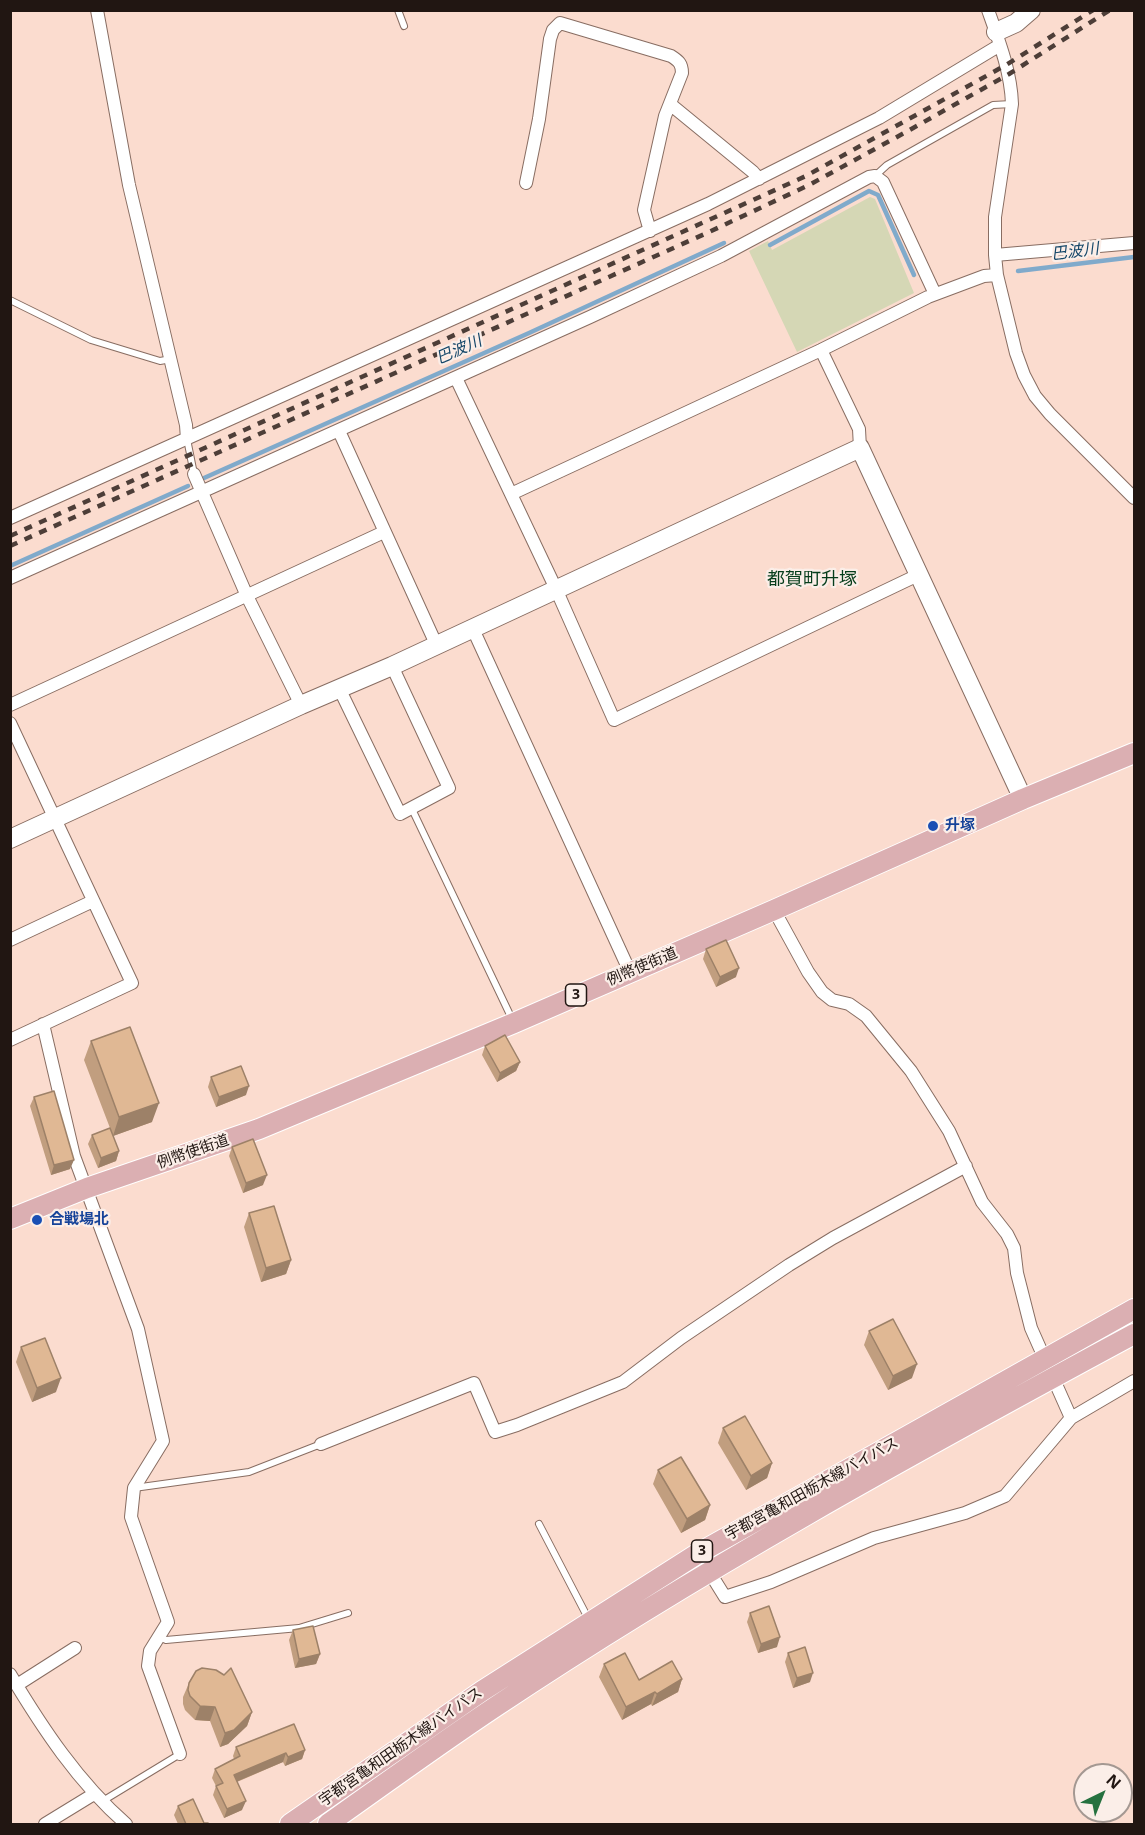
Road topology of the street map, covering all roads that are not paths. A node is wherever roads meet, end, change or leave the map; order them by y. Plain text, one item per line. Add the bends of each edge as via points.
1 (97, 10) edge
2 (398, 10) edge
3 (988, 10) edge
4 (1031, 10) edge
5 (404, 26) dead end
6 (998, 39) junction
7 (670, 104) junction
8 (1012, 104) junction
9 (875, 176) junction
10 (759, 179) junction
11 (526, 183) dead end
12 (650, 231) junction
13 (1134, 243) edge
14 (996, 255) junction
15 (997, 275) junction
16 (935, 294) junction
17 (11, 300) edge
18 (821, 350) junction
19 (171, 359) junction
20 (456, 378) junction
21 (339, 431) junction
22 (187, 439) junction
23 (860, 448) junction
24 (194, 474) joint
25 (201, 492) junction
26 (511, 494) junction
27 (1134, 498) edge
28 (10, 518) edge
29 (384, 532) junction
30 (918, 575) junction
31 (10, 578) edge
32 (556, 589) junction
33 (248, 596) junction
34 (472, 627) junction
35 (436, 644) junction
36 (392, 666) junction
37 (339, 688) junction
38 (10, 705) edge
39 (301, 705) junction
40 (10, 723) edge
41 (1134, 753) edge
42 (1023, 799) junction
43 (411, 807) junction
44 (55, 819) junction
45 (10, 839) edge
46 (93, 901) junction
47 (774, 910) junction
48 (10, 940) edge
49 (630, 972) junction
50 (513, 1023) junction
51 (43, 1024) junction
52 (10, 1040) edge
53 (966, 1166) junction
54 (87, 1188) junction
55 (10, 1219) edge
56 (1134, 1309) edge
57 (1134, 1334) edge
58 (1046, 1358) junction
59 (1054, 1378) junction
60 (1134, 1381) edge
61 (1071, 1418) junction
62 (321, 1444) joint
63 (134, 1488) junction
64 (539, 1524) dead end
65 (697, 1554) junction
66 (710, 1573) junction
67 (348, 1613) dead end
68 (589, 1621) junction
69 (159, 1637) junction
70 (75, 1648) dead end
71 (14, 1679) edge
72 (180, 1754) joint
73 (98, 1798) junction
74 (45, 1824) edge
75 (126, 1824) edge
76 (290, 1824) edge
77 (328, 1824) edge

1 - 19 street via 129,185
2 - 5 lane
3 - 6 street
4 - 6 street
6 - 8 street via 1009,74
6 - 10 street via 879,118
7 - 10 street
7 - 11 street via 682,74 678,60 560,23 550,39
7 - 12 street via 644,210
8 - 9 lane via 993,105 887,165
8 - 14 street via 995,217
9 - 16 street via 883,182
9 - 20 street via 721,256
10 - 12 street
12 - 22 street
13 - 14 street
14 - 15 street
15 - 16 street
15 - 27 street via 1016,353 1035,396
16 - 18 street
17 - 19 lane via 91,340 160,361
18 - 23 street via 859,429
18 - 26 street
19 - 22 street
20 - 21 street
20 - 26 street
21 - 25 street
21 - 29 street
22 - 24 lane
22 - 28 street
23 - 30 street
23 - 32 street
24 - 25 street
25 - 31 street
25 - 33 street
26 - 32 street
29 - 33 street
29 - 35 street
30 - 32 street via 614,720
30 - 42 street
32 - 34 street
33 - 38 street
33 - 39 street
34 - 35 street
34 - 49 street
35 - 36 street
36 - 37 street
36 - 43 street via 449,788
37 - 39 street
37 - 43 street via 400,814
39 - 44 street
40 - 44 street
41 - 42 main road, 例幣使街道 / 3
42 - 47 main road, 例幣使街道 / 3
43 - 50 lane
44 - 45 street
44 - 46 street
46 - 48 street
46 - 51 street via 132,983
47 - 49 main road, 例幣使街道 / 3
47 - 53 street via 822,992 866,1016 911,1071
49 - 50 main road, 例幣使街道 / 3
50 - 54 main road, 例幣使街道 / 3 via 259,1129
51 - 52 street
51 - 54 street via 74,1156
53 - 58 street via 982,1202 1014,1248 1023,1304
53 - 62 street via 789,1265 623,1382 495,1432 474,1383
54 - 55 main road, 例幣使街道 / 3
54 - 63 street via 138,1329 163,1441
56 - 58 main road, 宇都宮亀和田栃木線バイパス / 3
57 - 59 main road, 宇都宮亀和田栃木線バイパス / 3
58 - 59 street
58 - 65 main road, 宇都宮亀和田栃木線バイパス / 3
59 - 61 street
59 - 66 main road, 宇都宮亀和田栃木線バイパス / 3
60 - 61 street
61 - 66 street via 1005,1496 965,1513 874,1538 725,1598
62 - 63 lane via 249,1472
63 - 69 street via 131,1517 168,1622
64 - 68 lane
65 - 66 street
65 - 68 main road, 宇都宮亀和田栃木線バイパス / 3
66 - 77 main road, 宇都宮亀和田栃木線バイパス / 3 via 496,1706
67 - 69 lane via 299,1628 166,1640
68 - 76 main road, 宇都宮亀和田栃木線バイパス / 3
69 - 72 street via 150,1651 148,1666
70 - 71 street
71 - 73 street via 47,1734
72 - 73 lane
73 - 74 street
73 - 75 street

